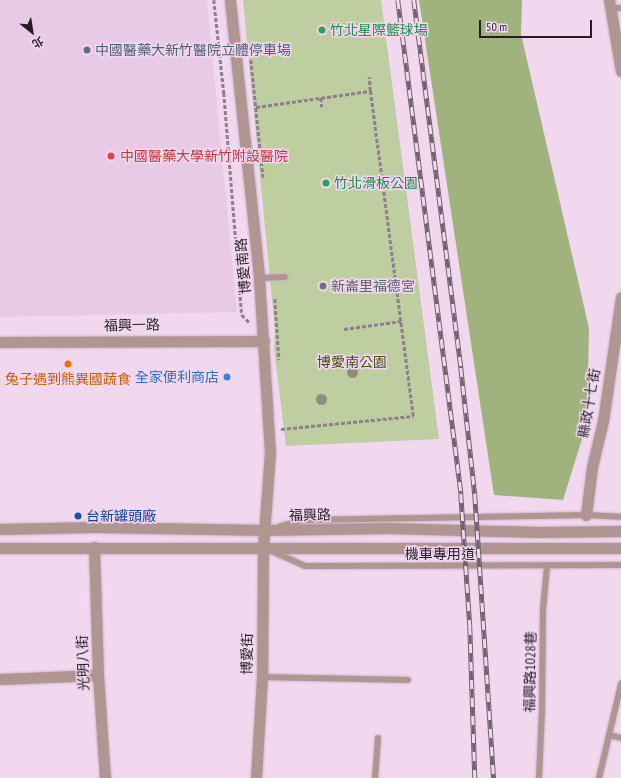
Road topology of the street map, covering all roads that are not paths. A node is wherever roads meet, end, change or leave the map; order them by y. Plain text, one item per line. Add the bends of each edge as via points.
1 (230, 0) edge
2 (614, 5) edge
3 (621, 71) edge
4 (285, 277) dead end
5 (259, 278) junction
6 (621, 297) edge
7 (264, 340) junction
8 (0, 342) edge
9 (586, 515) junction
10 (621, 517) edge
11 (0, 529) edge
12 (266, 530) junction
13 (621, 531) edge
14 (94, 547) junction
15 (0, 548) edge
16 (263, 548) junction
17 (621, 548) edge
18 (621, 565) edge
19 (547, 566) junction
20 (98, 675) junction
21 (262, 677) junction
22 (0, 679) edge
23 (408, 680) dead end
24 (621, 684) edge
25 (609, 735) junction
26 (378, 738) dead end
27 (621, 738) edge
28 (105, 778) edge
29 (256, 778) edge
30 (375, 778) edge
31 (538, 778) edge
32 (599, 778) edge

1 - 5 street, 博愛南路
2 - 3 street
4 - 5 lane
5 - 7 street, 博愛南路
6 - 9 street, 縣政十七街
7 - 8 street, 福興一路
7 - 12 street, 博愛南路 via 270,452
9 - 10 lane
9 - 12 lane via 303,520
11 - 12 street, 福興路 via 94,527
12 - 13 street, 福興路 via 388,528 539,532
12 - 16 street, 博愛街
14 - 15 street
14 - 16 street
14 - 20 street, 光明八街
16 - 17 street
16 - 19 lane, 機車專用道 via 305,566
16 - 21 street, 博愛街
18 - 19 lane, 機車專用道
19 - 31 lane, 福興路1028巷 via 543,610
20 - 22 street
20 - 28 street, 光明八街
21 - 23 lane
21 - 29 street, 博愛街
24 - 25 lane
25 - 27 lane
25 - 32 lane
26 - 30 lane

